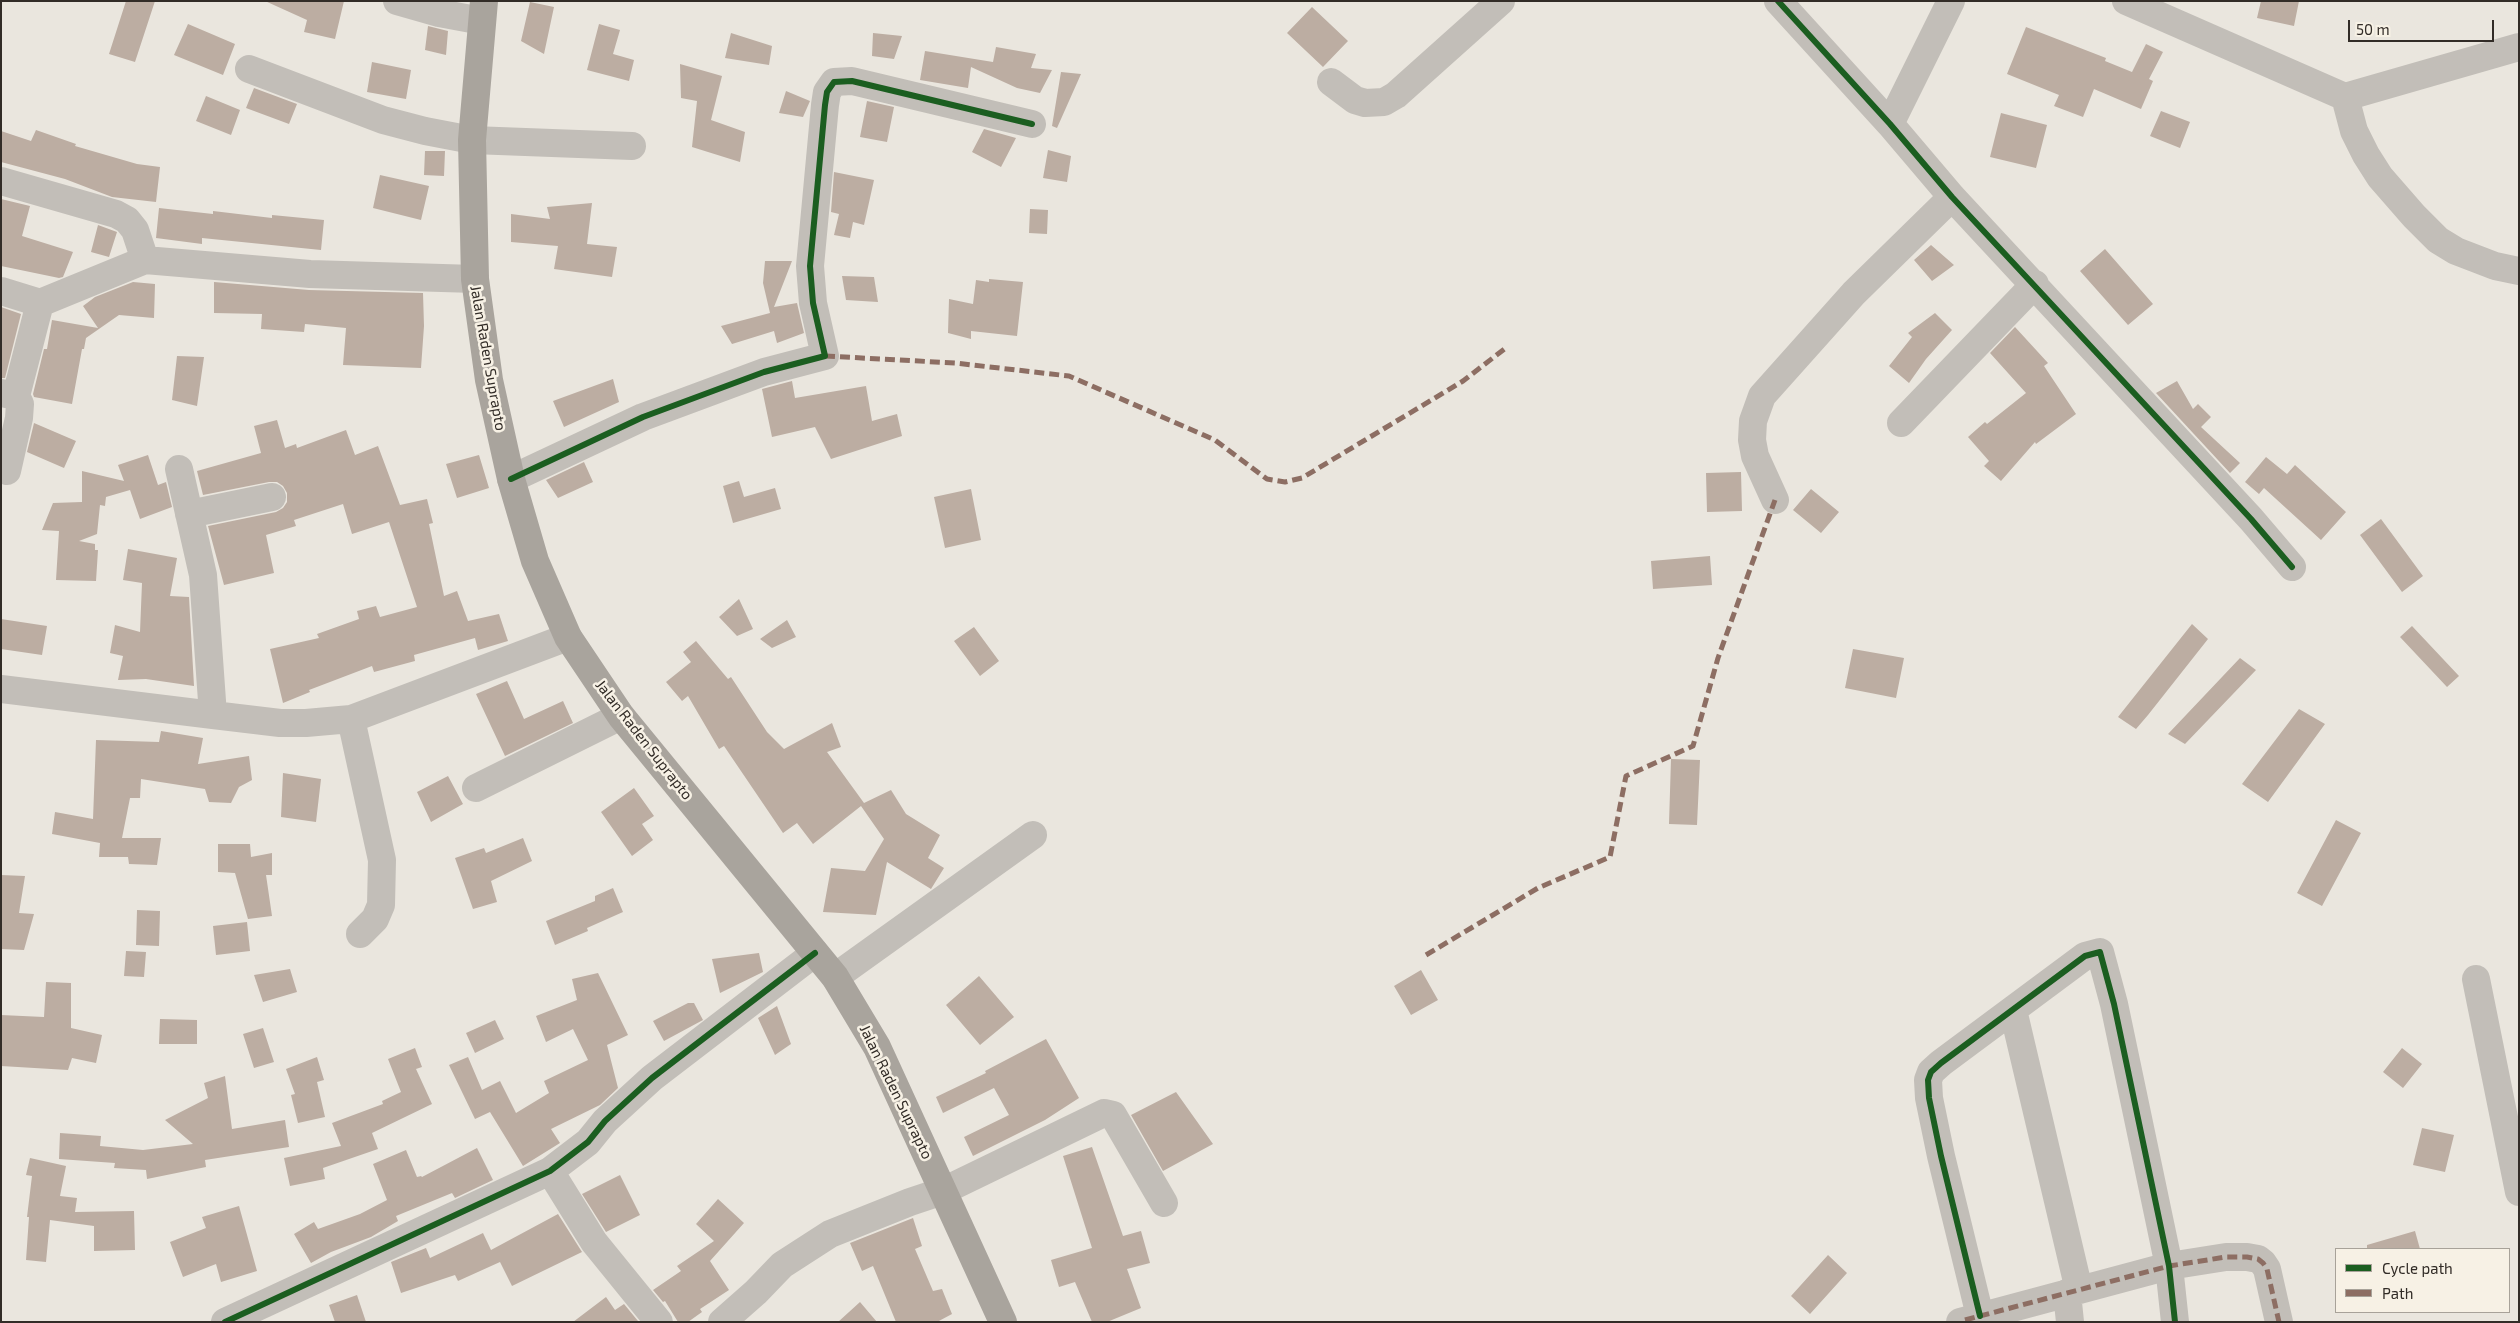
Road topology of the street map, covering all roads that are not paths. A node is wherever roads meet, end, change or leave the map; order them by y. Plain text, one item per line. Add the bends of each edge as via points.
1 (397, 1) edge
2 (1502, 1) edge
3 (1778, 1) edge
4 (1951, 1) edge
5 (2126, 1) edge
6 (483, 11) edge
7 (2519, 47) edge
8 (249, 68) dead end
9 (1331, 82) dead end
10 (2345, 97) junction
11 (1032, 124) dead end
12 (1890, 124) junction
13 (472, 140) junction
14 (632, 146) dead end
15 (1, 181) edge
16 (1952, 197) junction
17 (145, 260) junction
18 (2519, 271) edge
19 (475, 279) junction
20 (2035, 284) junction
21 (1, 291) edge
22 (40, 303) junction
23 (9, 394) edge
24 (1901, 423) dead end
25 (179, 469) dead end
26 (7, 471) dead end
27 (511, 479) junction
28 (272, 496) dead end
29 (1775, 500) dead end
30 (189, 514) junction
31 (2292, 567) dead end
32 (568, 637) junction
33 (1, 689) edge
34 (213, 715) junction
35 (622, 716) junction
36 (351, 719) junction
37 (476, 788) dead end
38 (1033, 835) dead end
39 (360, 934) dead end
40 (815, 953) junction
41 (835, 977) junction
42 (2476, 979) dead end
43 (2013, 1010) junction
44 (550, 1171) junction
45 (943, 1191) junction
46 (2519, 1192) edge
47 (1164, 1203) dead end
48 (2170, 1266) junction
49 (2073, 1292) junction
50 (1968, 1320) edge
51 (225, 1322) edge
52 (659, 1322) edge
53 (722, 1322) edge
54 (1003, 1322) edge
55 (2070, 1322) edge
56 (2175, 1322) edge
57 (2279, 1322) edge

1 - 6 street via 439,13
2 - 9 street via 1384,102 1355,100
3 - 12 street
4 - 12 street
5 - 10 street
6 - 13 highway, Jalan Raden Suprapto
7 - 10 street
8 - 13 street via 383,120
10 - 18 street via 2354,131 2366,155 2380,177 2414,216 2438,240 2456,250 2495,266
11 - 27 street via 852,81 834,82 827,92 825,105 810,266 813,302 825,356 764,372 643,416
12 - 16 street
13 - 14 street
13 - 19 highway, Jalan Raden Suprapto
15 - 17 street via 116,214 135,230
16 - 20 street
16 - 29 street via 1854,293 1762,396 1753,421 1752,440 1755,456
17 - 19 street via 310,274
17 - 22 street
19 - 27 highway, Jalan Raden Suprapto via 489,380
20 - 24 street
20 - 31 street
21 - 22 street
22 - 23 street
23 - 26 street via 20,404 20,418
25 - 30 street
27 - 32 highway, Jalan Raden Suprapto via 534,561
28 - 30 street
30 - 34 street via 202,575
32 - 35 highway, Jalan Raden Suprapto
32 - 36 street
33 - 34 street
34 - 36 street via 280,723
35 - 37 street
35 - 40 highway, Jalan Raden Suprapto
36 - 39 street via 382,860 381,905 375,919
38 - 41 street
40 - 41 highway, Jalan Raden Suprapto
40 - 44 street via 652,1078 588,1142
41 - 45 highway, Jalan Raden Suprapto via 877,1048
42 - 46 street
43 - 48 street via 2085,956 2100,952
43 - 49 street
43 - 50 street via 1941,1063 1928,1080
44 - 51 street
44 - 52 street via 594,1242
45 - 47 street via 1109,1113 1114,1116
45 - 53 street via 830,1234 806,1248 782,1265
45 - 54 highway, Jalan Raden Suprapto
48 - 49 street
48 - 56 street
48 - 57 street via 2226,1256 2258,1259 2267,1269
49 - 50 street
49 - 55 street

